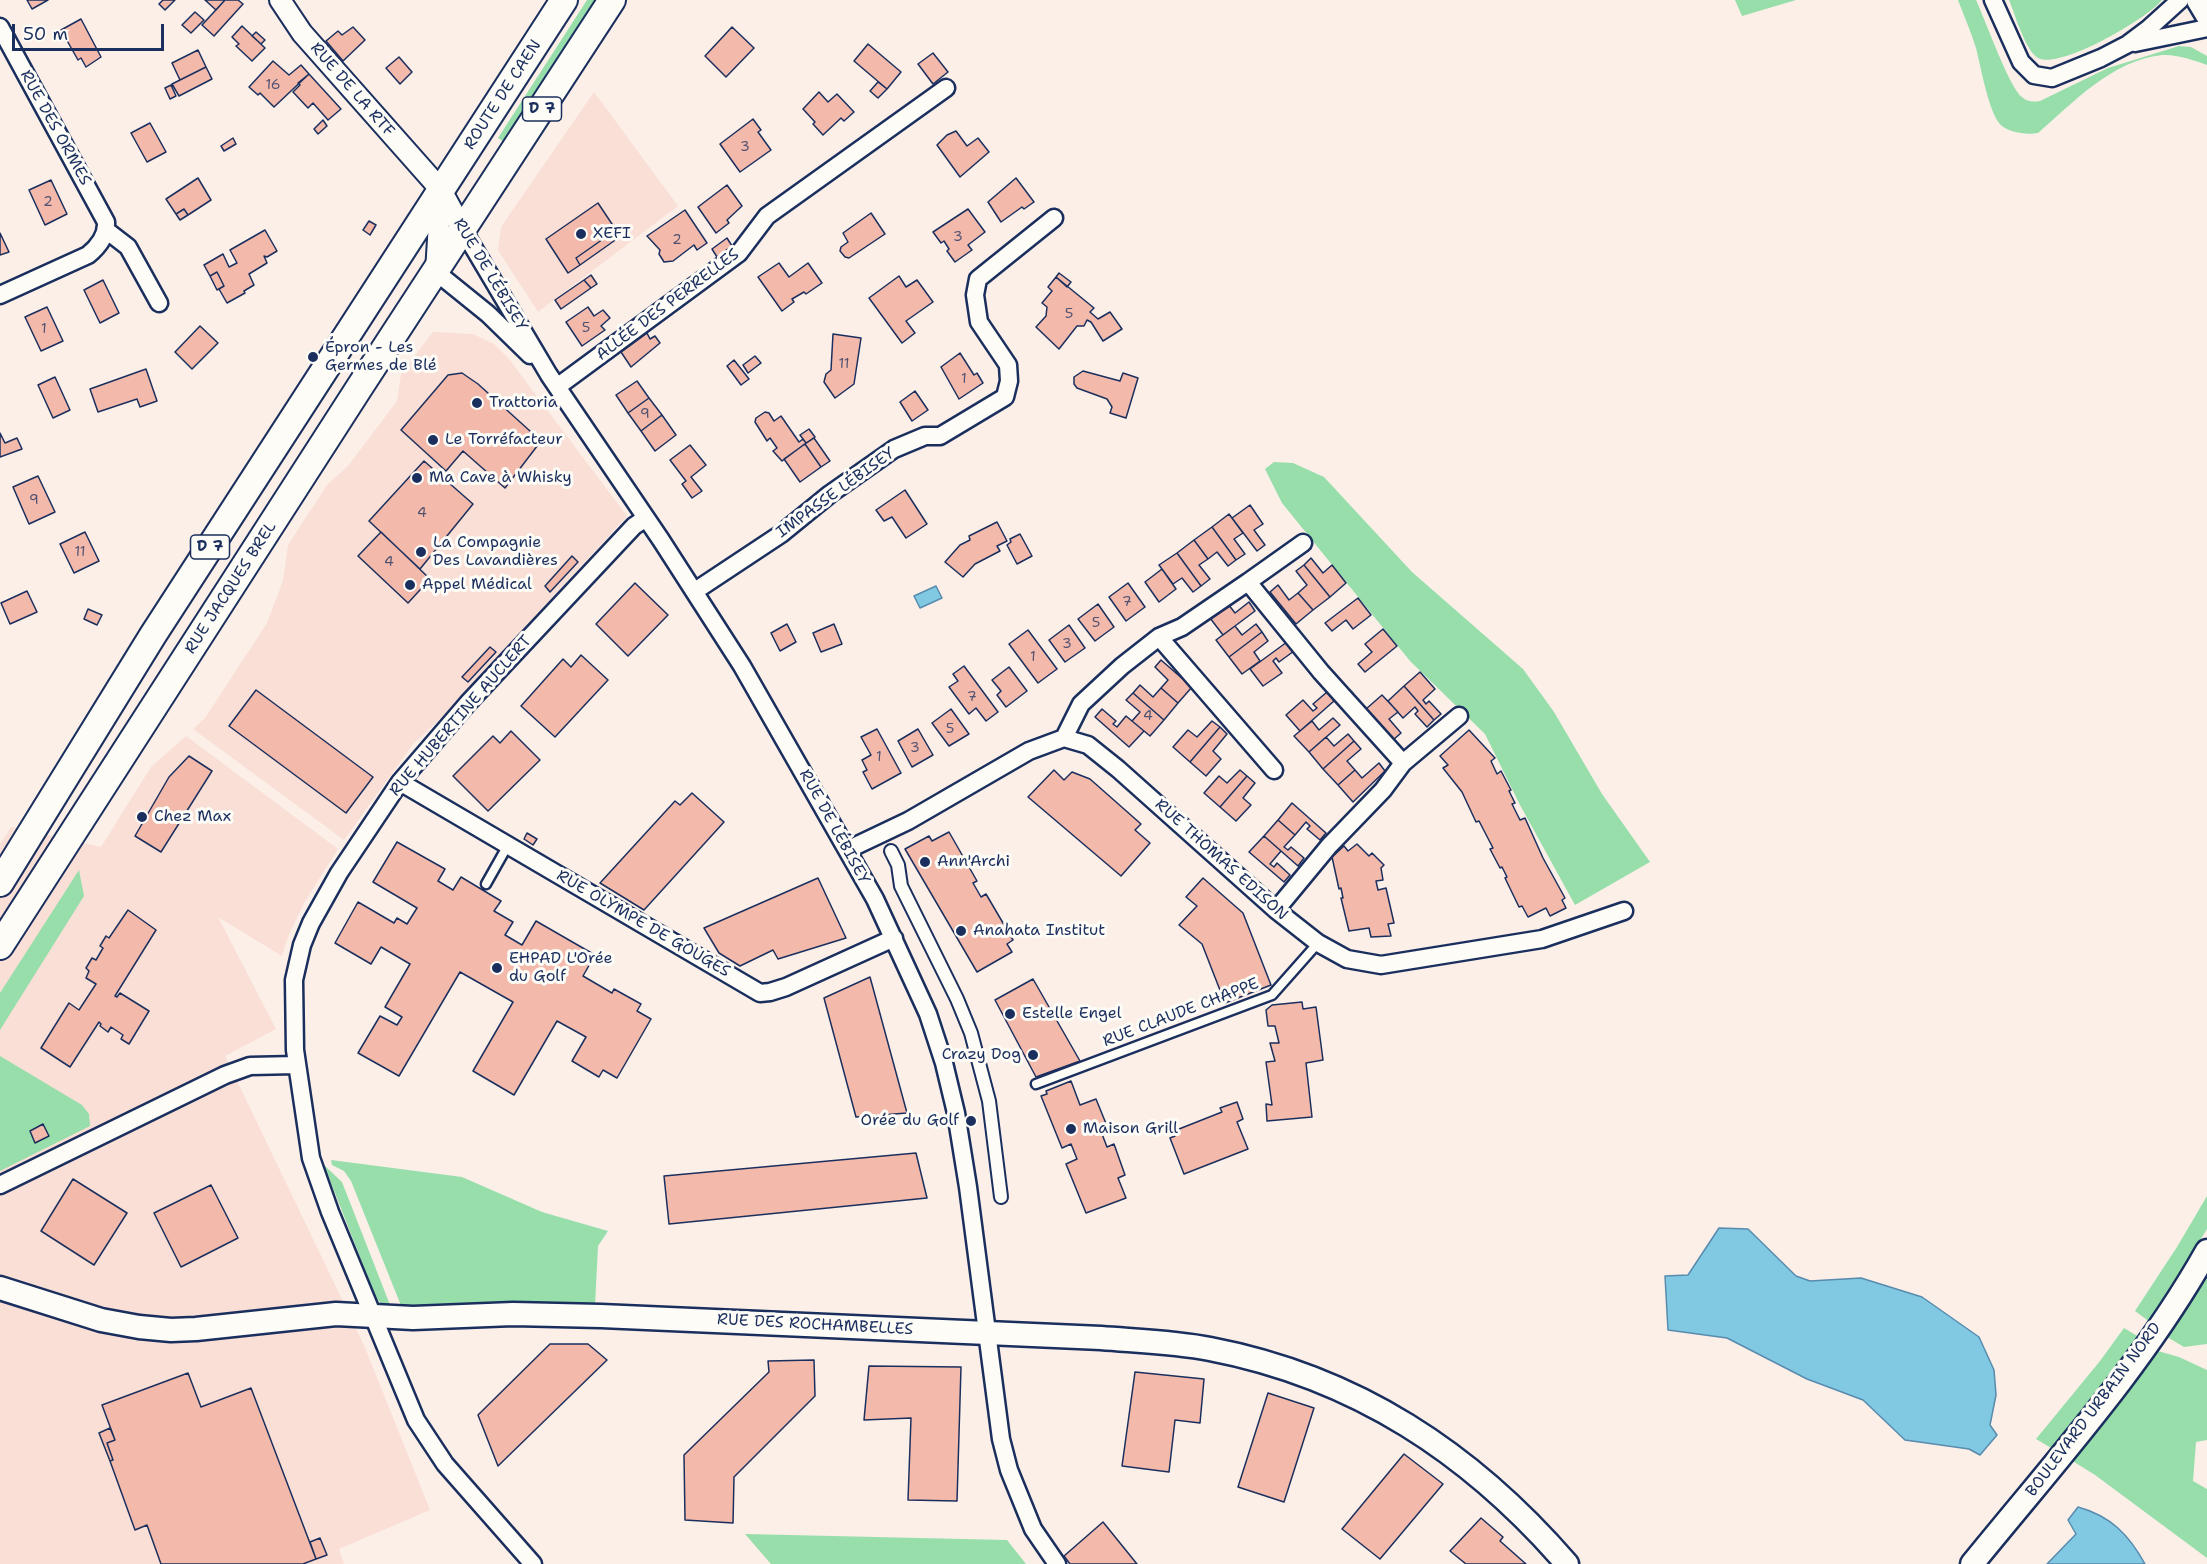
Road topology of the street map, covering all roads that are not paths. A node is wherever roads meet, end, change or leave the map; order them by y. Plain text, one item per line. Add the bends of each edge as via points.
1 (280, 0) edge
2 (564, 0) edge
3 (612, 0) edge
4 (1993, 0) edge
5 (2180, 0) edge
6 (2198, 0) edge
7 (2207, 15) edge
8 (0, 27) edge
9 (2207, 28) edge
10 (2128, 44) junction
11 (946, 88) dead end
12 (435, 183) junction
13 (1054, 218) dead end
14 (106, 230) junction
15 (463, 230) junction
16 (436, 272) junction
17 (0, 296) edge
18 (159, 303) dead end
19 (553, 381) junction
20 (646, 518) junction
21 (1303, 543) dead end
22 (1248, 582) junction
23 (695, 591) junction
24 (1159, 637) junction
25 (1459, 716) dead end
26 (1064, 738) junction
27 (1403, 763) junction
28 (1274, 770) dead end
29 (400, 782) junction
30 (508, 845) junction
31 (847, 850) junction
32 (891, 851) dead end
33 (0, 883) edge
34 (486, 884) dead end
35 (1276, 910) junction
36 (1624, 911) dead end
37 (894, 938) junction
38 (1318, 943) junction
39 (0, 946) edge
40 (296, 1065) junction
41 (1036, 1084) dead end
42 (0, 1185) edge
43 (1001, 1197) dead end
44 (2207, 1251) edge
45 (0, 1288) edge
46 (373, 1316) junction
47 (988, 1333) junction
48 (533, 1564) edge
49 (1057, 1564) edge
50 (1566, 1564) edge
51 (1972, 1564) edge

1 - 12 street, RUE DE LA RTF via 302,33
2 - 12 main road, ROUTE DE CAEN / D 7
3 - 15 main road, D 7
4 - 10 street via 2021,62 2034,75 2052,78
5 - 10 street
6 - 7 main road
8 - 14 street, RUE DES ORMES via 106,222
9 - 10 street
11 - 19 street, ALLÉE DES PERRELLES via 767,216 739,253
12 - 15 street, RUE DE LÉBISEY
12 - 16 street
12 - 33 main road, D 7
13 - 23 street, IMPASSE LÉBISEY via 978,279 975,295 979,322 1008,365 1005,397 940,436 925,436 894,449 781,534
14 - 17 street via 88,255
14 - 18 street via 128,247
15 - 16 main road, RUE JACQUES BREL / D 7
15 - 19 street, RUE DE LÉBISEY
16 - 19 street, RUE DE LÉBISEY via 498,323
16 - 39 main road, RUE JACQUES BREL / D 7
19 - 20 street, RUE DE LÉBISEY
20 - 23 street, RUE DE LÉBISEY
20 - 29 street, RUE HUBERTINE AUCLERT via 634,526 468,703
21 - 22 street
22 - 24 street via 1182,627
22 - 27 street via 1321,672
23 - 31 street, RUE DE LÉBISEY
24 - 26 street via 1081,704
24 - 28 street
25 - 27 street
26 - 31 street via 1029,751
26 - 35 street, RUE THOMAS EDISON via 1088,745 1118,768
27 - 35 street
29 - 30 street, RUE OLYMPE DE GOUGES
29 - 40 street, RUE HUBERTINE AUCLERT via 339,873 302,945 294,980
30 - 34 lane
30 - 37 street, RUE OLYMPE DE GOUGES via 760,993 786,987
31 - 37 street, RUE DE LÉBISEY
32 - 43 street via 901,886 971,1033 989,1101
35 - 38 street, RUE THOMAS EDISON
36 - 38 street, RUE THOMAS EDISON via 1542,939 1381,965 1347,960
37 - 47 street, RUE DE LÉBISEY via 928,1014 956,1113
38 - 41 lane, RUE CLAUDE CHAPPE via 1272,995
40 - 42 street via 250,1066 225,1075
40 - 46 street, RUE HUBERTINE AUCLERT via 311,1158
44 - 51 main road, BOULEVARD URBAIN NORD via 2122,1378
45 - 46 main road, RUE DES ROCHAMBELLES via 101,1320 171,1330 336,1314
46 - 47 main road, RUE DES ROCHAMBELLES via 590,1316
46 - 48 street, RUE HUBERTINE AUCLERT via 417,1420 437,1452
47 - 49 street, RUE DE LÉBISEY via 1001,1439 1009,1470 1033,1529
47 - 50 main road, RUE DES ROCHAMBELLES via 1200,1347 1274,1365 1337,1387 1387,1412 1467,1466 1519,1512

